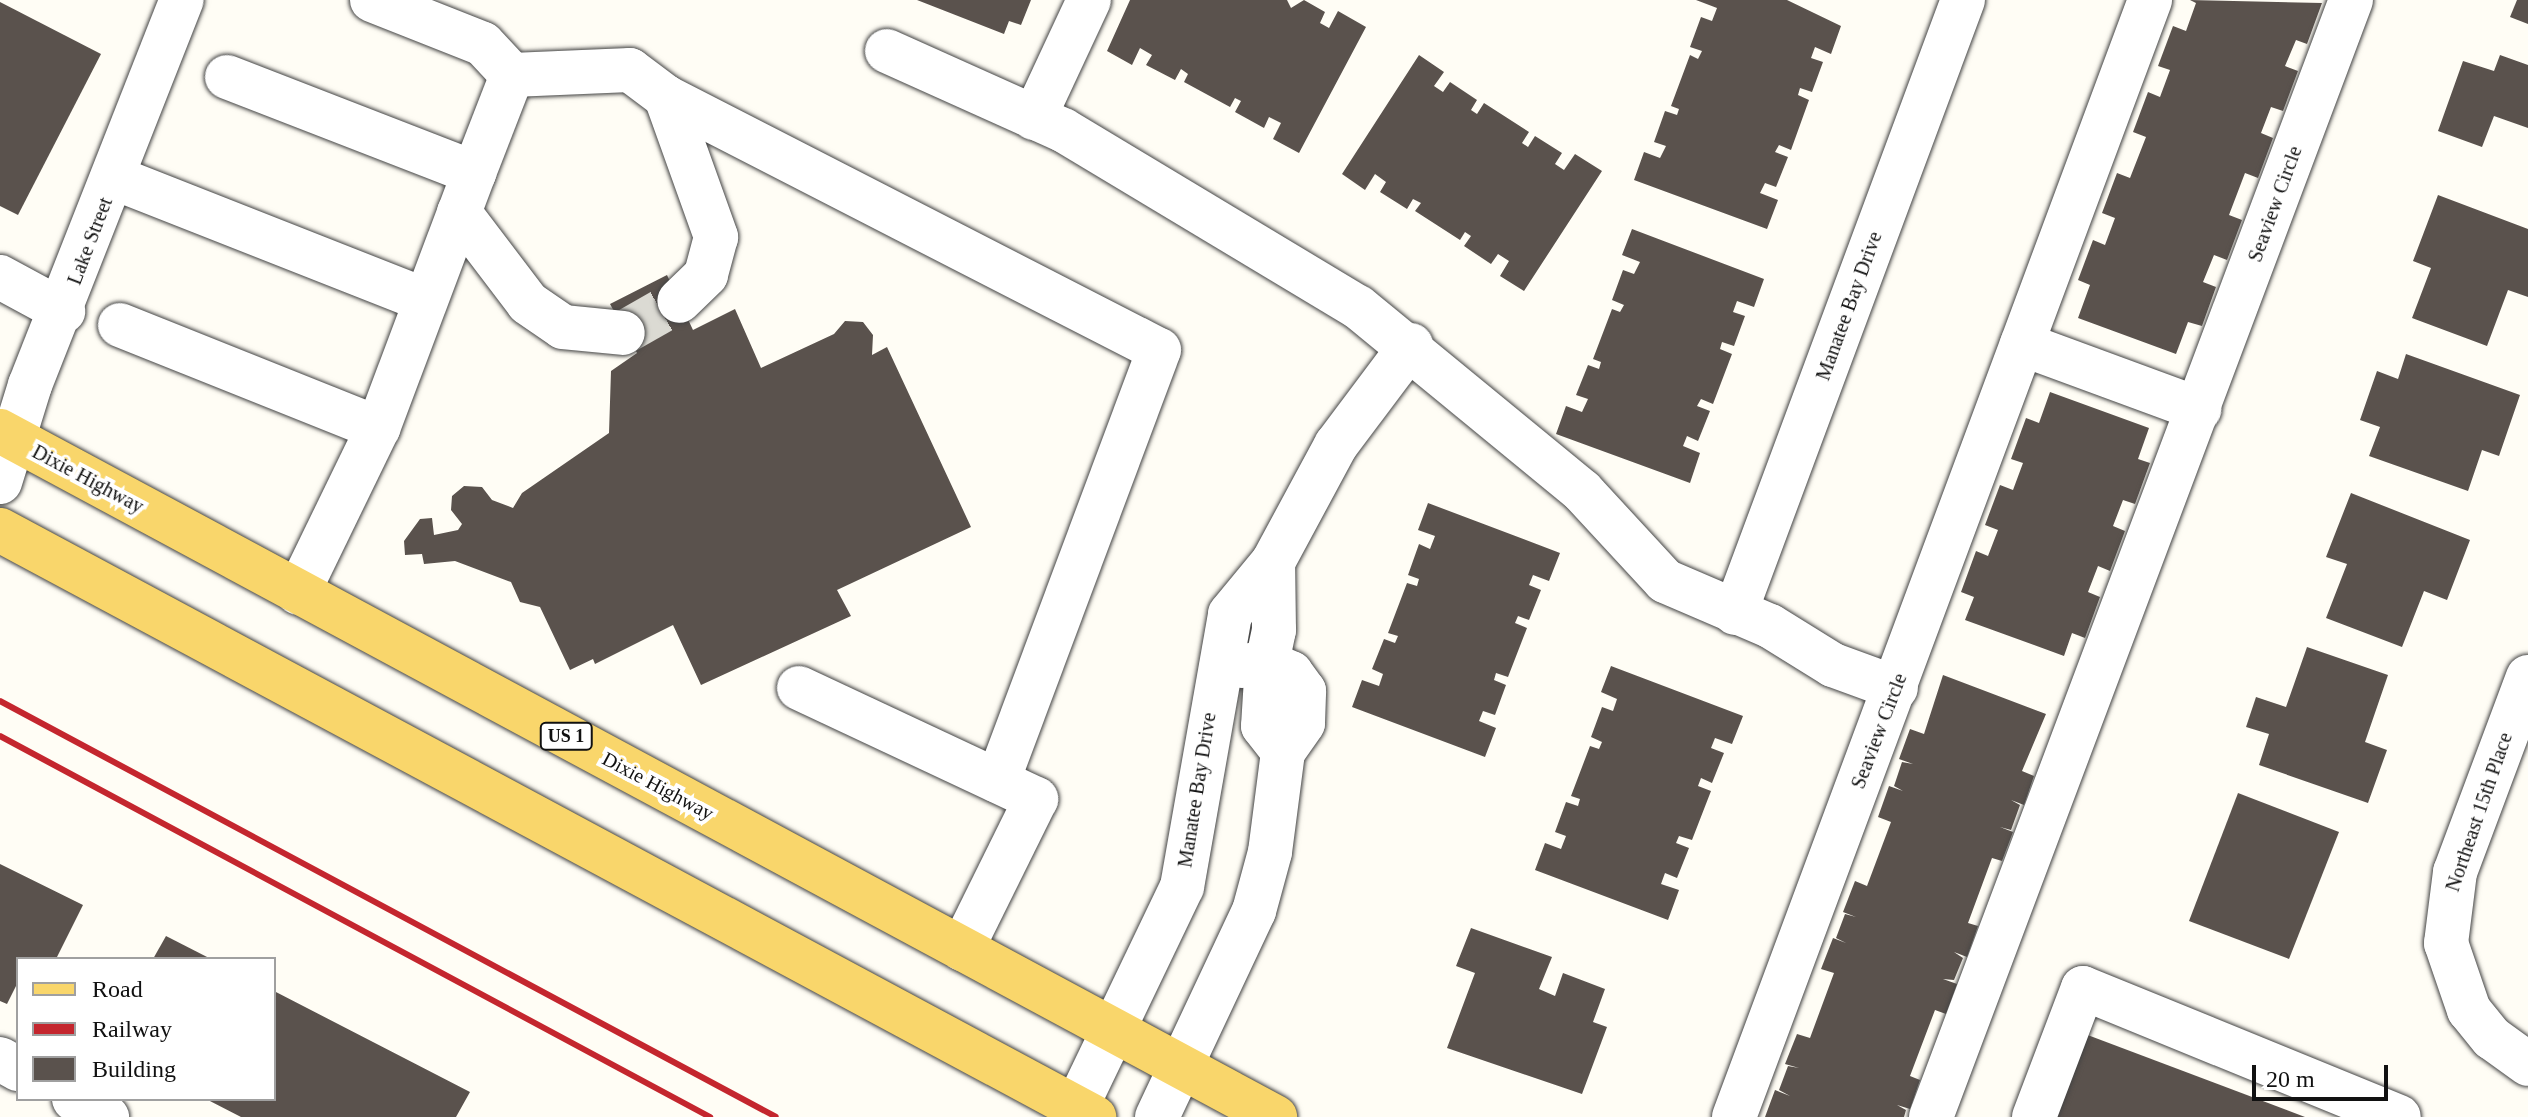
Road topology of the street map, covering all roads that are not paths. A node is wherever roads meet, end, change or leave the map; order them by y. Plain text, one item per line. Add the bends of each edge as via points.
1 (182, 0) edge
2 (372, 0) edge
3 (1089, 0) edge
4 (1963, 0) edge
5 (2150, 0) edge
6 (2351, 0) edge
7 (887, 51) dead end
8 (512, 75) junction
9 (227, 77) dead end
10 (666, 97) junction
11 (1034, 118) junction
12 (115, 178) junction
13 (467, 193) junction
14 (0, 277) edge
15 (425, 300) junction
16 (679, 301) tunnel mouth
17 (63, 311) junction
18 (120, 325) dead end
19 (623, 333) tunnel mouth
20 (2022, 344) junction
21 (1411, 345) junction
22 (2199, 409) junction
23 (378, 428) junction
24 (8, 436) edge
25 (0, 482) edge
26 (0, 530) edge
27 (1273, 562) junction
28 (298, 593) junction
29 (1735, 613) junction
30 (1267, 663) junction
31 (1216, 669) junction
32 (2528, 677) edge
33 (799, 688) dead end
34 (1896, 688) junction
35 (998, 781) junction
36 (962, 949) junction
37 (1115, 1031) junction
38 (2528, 1064) edge
39 (1182, 1067) junction
40 (78, 1101) edge
41 (1085, 1112) edge
42 (107, 1117) edge
43 (1157, 1117) edge
44 (1275, 1117) edge
45 (1734, 1117) edge
46 (1931, 1117) edge
47 (2034, 1117) edge
48 (2399, 1117) edge

1 - 12 street, Lake Street
2 - 8 street via 483,44
3 - 11 street
4 - 29 street, Manatee Bay Drive
5 - 20 street, Seaview Circle
6 - 22 street, Seaview Circle
7 - 11 street
8 - 10 street via 630,70
8 - 13 street
9 - 13 street
10 - 16 street via 716,237 706,275
10 - 35 street via 1159,350
11 - 21 street
12 - 15 street
12 - 17 street, Lake Street
13 - 15 street
13 - 19 street via 528,303 563,327
14 - 17 street
15 - 23 street
17 - 24 street, Lake Street
18 - 23 street
20 - 22 street
20 - 34 street, Seaview Circle
21 - 27 street, Manatee Bay Drive via 1336,445
21 - 29 street via 1582,491 1665,581
22 - 46 street, Seaview Circle
23 - 28 street
24 - 25 street, Lake Street
24 - 28 main road, Dixie Highway / US 1
26 - 41 main road
27 - 30 street, Manatee Bay Drive via 1274,630
27 - 31 street, Manatee Bay Drive via 1230,614
28 - 36 main road, Dixie Highway / US 1
29 - 34 street via 1833,665
30 - 31 street
30 - 39 street via 1291,673 1304,691 1303,723 1283,752 1270,852 1254,911
31 - 37 street, Manatee Bay Drive via 1182,887
32 - 38 street, Northeast 15th Place via 2455,872 2446,931 2454,978 2469,1010 2492,1038
33 - 35 street
34 - 45 street, Seaview Circle
35 - 36 street via 1036,799
36 - 37 main road, Dixie Highway / US 1
37 - 39 main road, Dixie Highway / US 1
37 - 41 street, Manatee Bay Drive
39 - 43 street
39 - 44 main road, Dixie Highway / US 1
40 - 42 street
47 - 48 street via 2083,988

